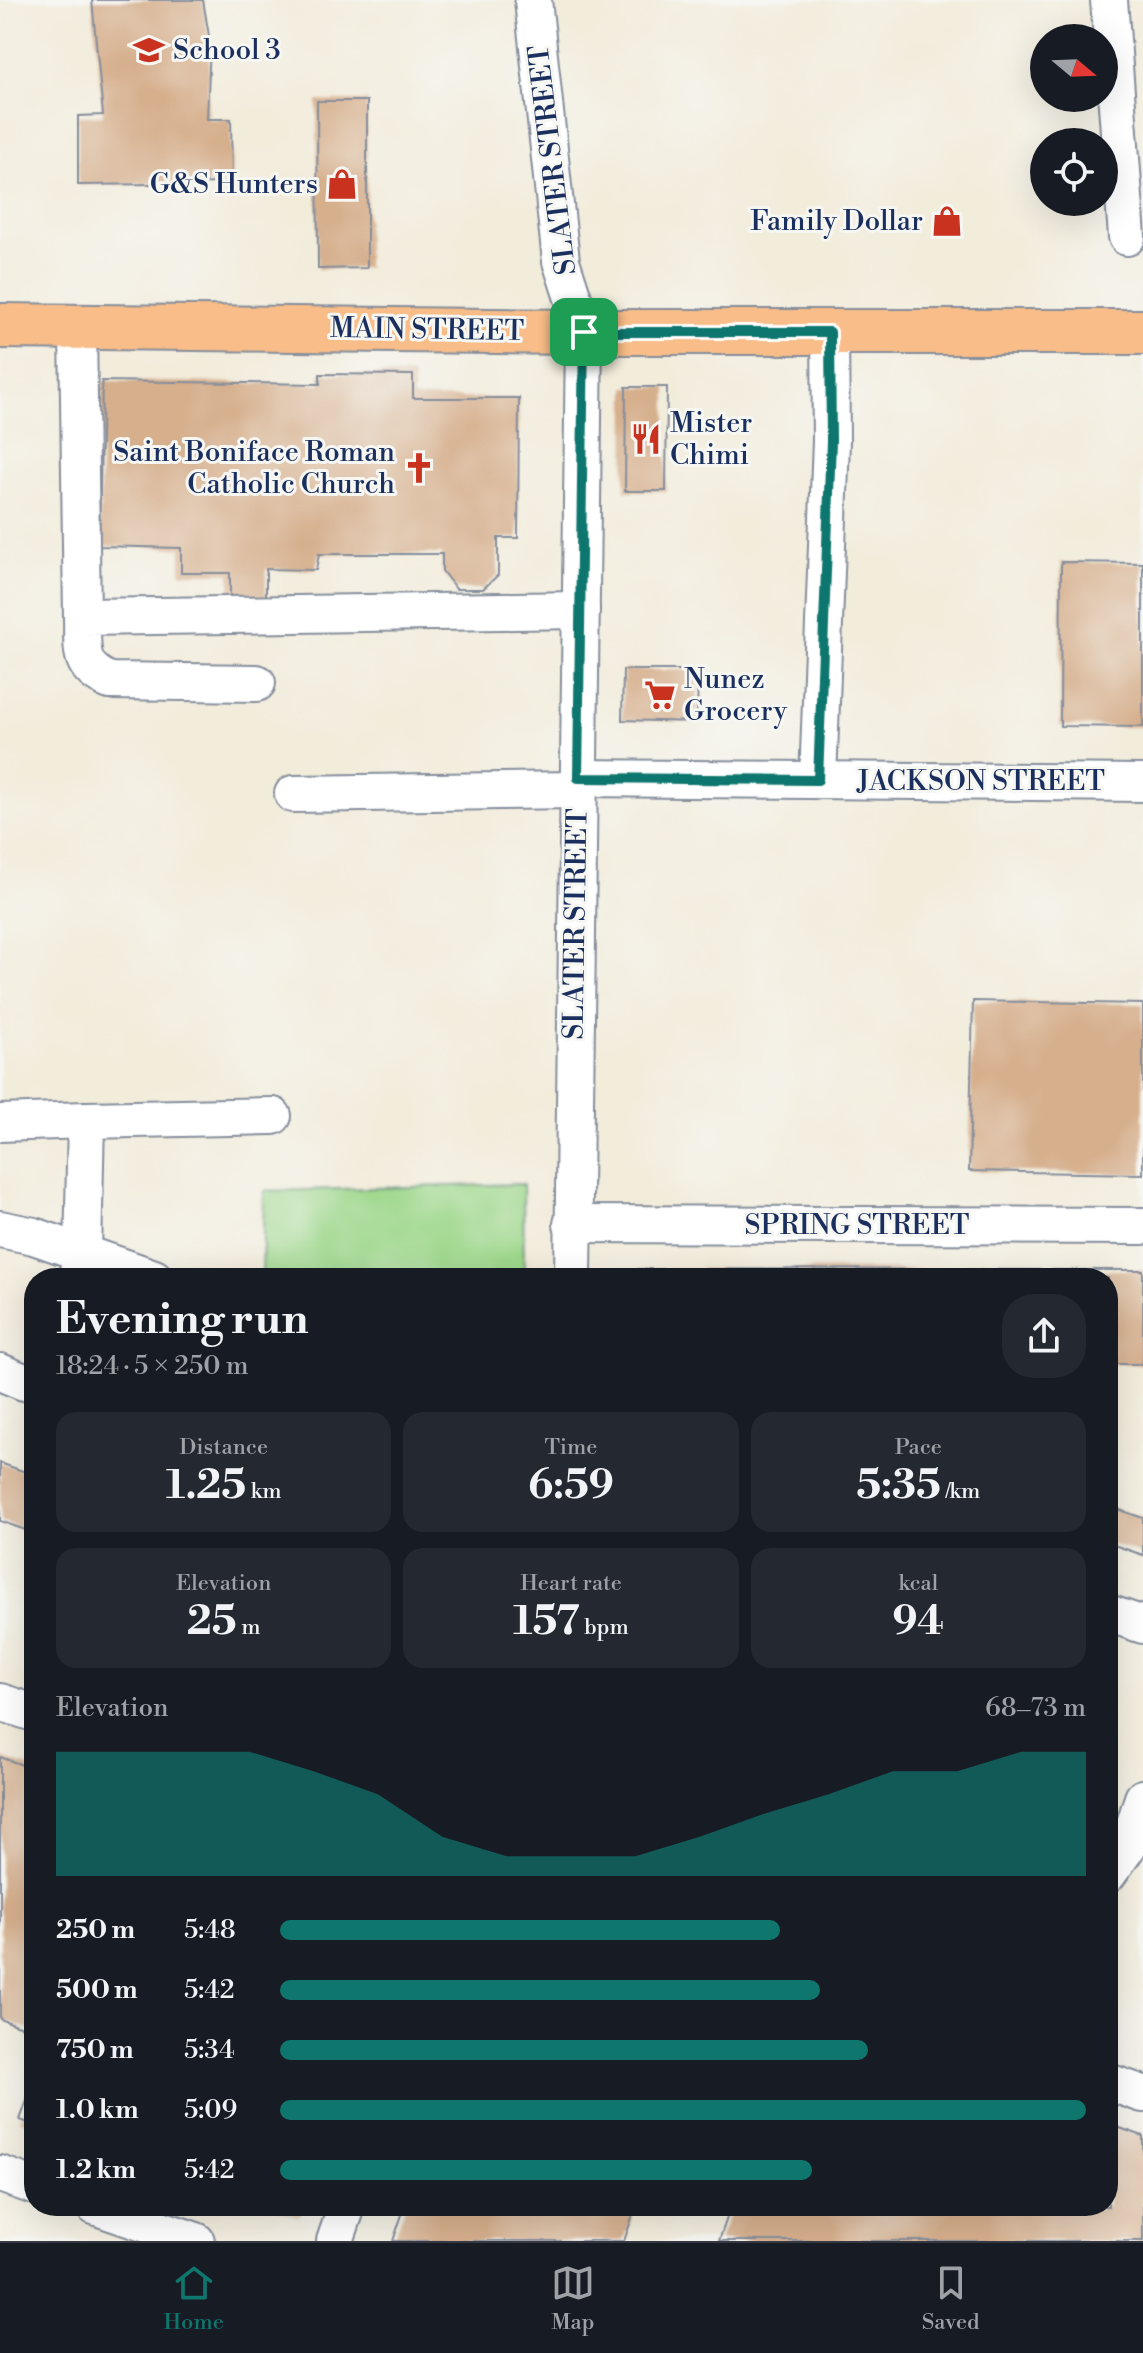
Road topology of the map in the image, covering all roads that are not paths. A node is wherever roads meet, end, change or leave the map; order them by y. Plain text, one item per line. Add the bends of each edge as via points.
1 (533, 0) edge
2 (1109, 0) edge
3 (1127, 237) dead end
4 (0, 326) edge
5 (78, 327) junction
6 (584, 332) junction
7 (830, 332) junction
8 (1143, 332) edge
9 (581, 610) junction
10 (82, 617) junction
11 (257, 683) dead end
12 (818, 780) junction
13 (1143, 783) edge
14 (578, 784) junction
15 (293, 794) dead end
16 (273, 1116) dead end
17 (86, 1120) junction
18 (0, 1123) edge
19 (572, 1224) junction
20 (1143, 1226) edge
21 (0, 1229) edge
22 (80, 1266) edge
23 (573, 1268) edge
24 (0, 1372) edge
25 (24, 1382) edge
26 (1118, 1616) edge
27 (1143, 1625) edge
28 (0, 1702) edge
29 (24, 1710) edge
30 (1143, 1798) edge
31 (1118, 1860) edge
32 (1118, 2085) edge
33 (1143, 2094) edge
34 (0, 2174) edge
35 (24, 2182) edge
36 (123, 2216) edge
37 (344, 2216) edge
38 (196, 2241) edge
39 (335, 2241) edge

1 - 6 street, SLATER STREET via 561,261
2 - 3 street
4 - 5 main road, MAIN STREET
5 - 6 main road, MAIN STREET
5 - 10 street
6 - 7 main road, MAIN STREET
6 - 9 street, SLATER STREET
7 - 8 main road, MAIN STREET
7 - 12 street
9 - 10 street
9 - 14 street, SLATER STREET
10 - 11 street via 83,657 92,673 110,681
12 - 13 street, JACKSON STREET
12 - 14 street, JACKSON STREET
14 - 15 street, JACKSON STREET
14 - 19 street, SLATER STREET
16 - 17 street
17 - 18 street
17 - 22 street
19 - 20 street, SPRING STREET
19 - 23 street, SLATER STREET
21 - 22 street
24 - 25 street
26 - 27 street
28 - 29 street
30 - 31 street via 1128,1846
32 - 33 street
34 - 35 street
36 - 38 street
37 - 39 street

